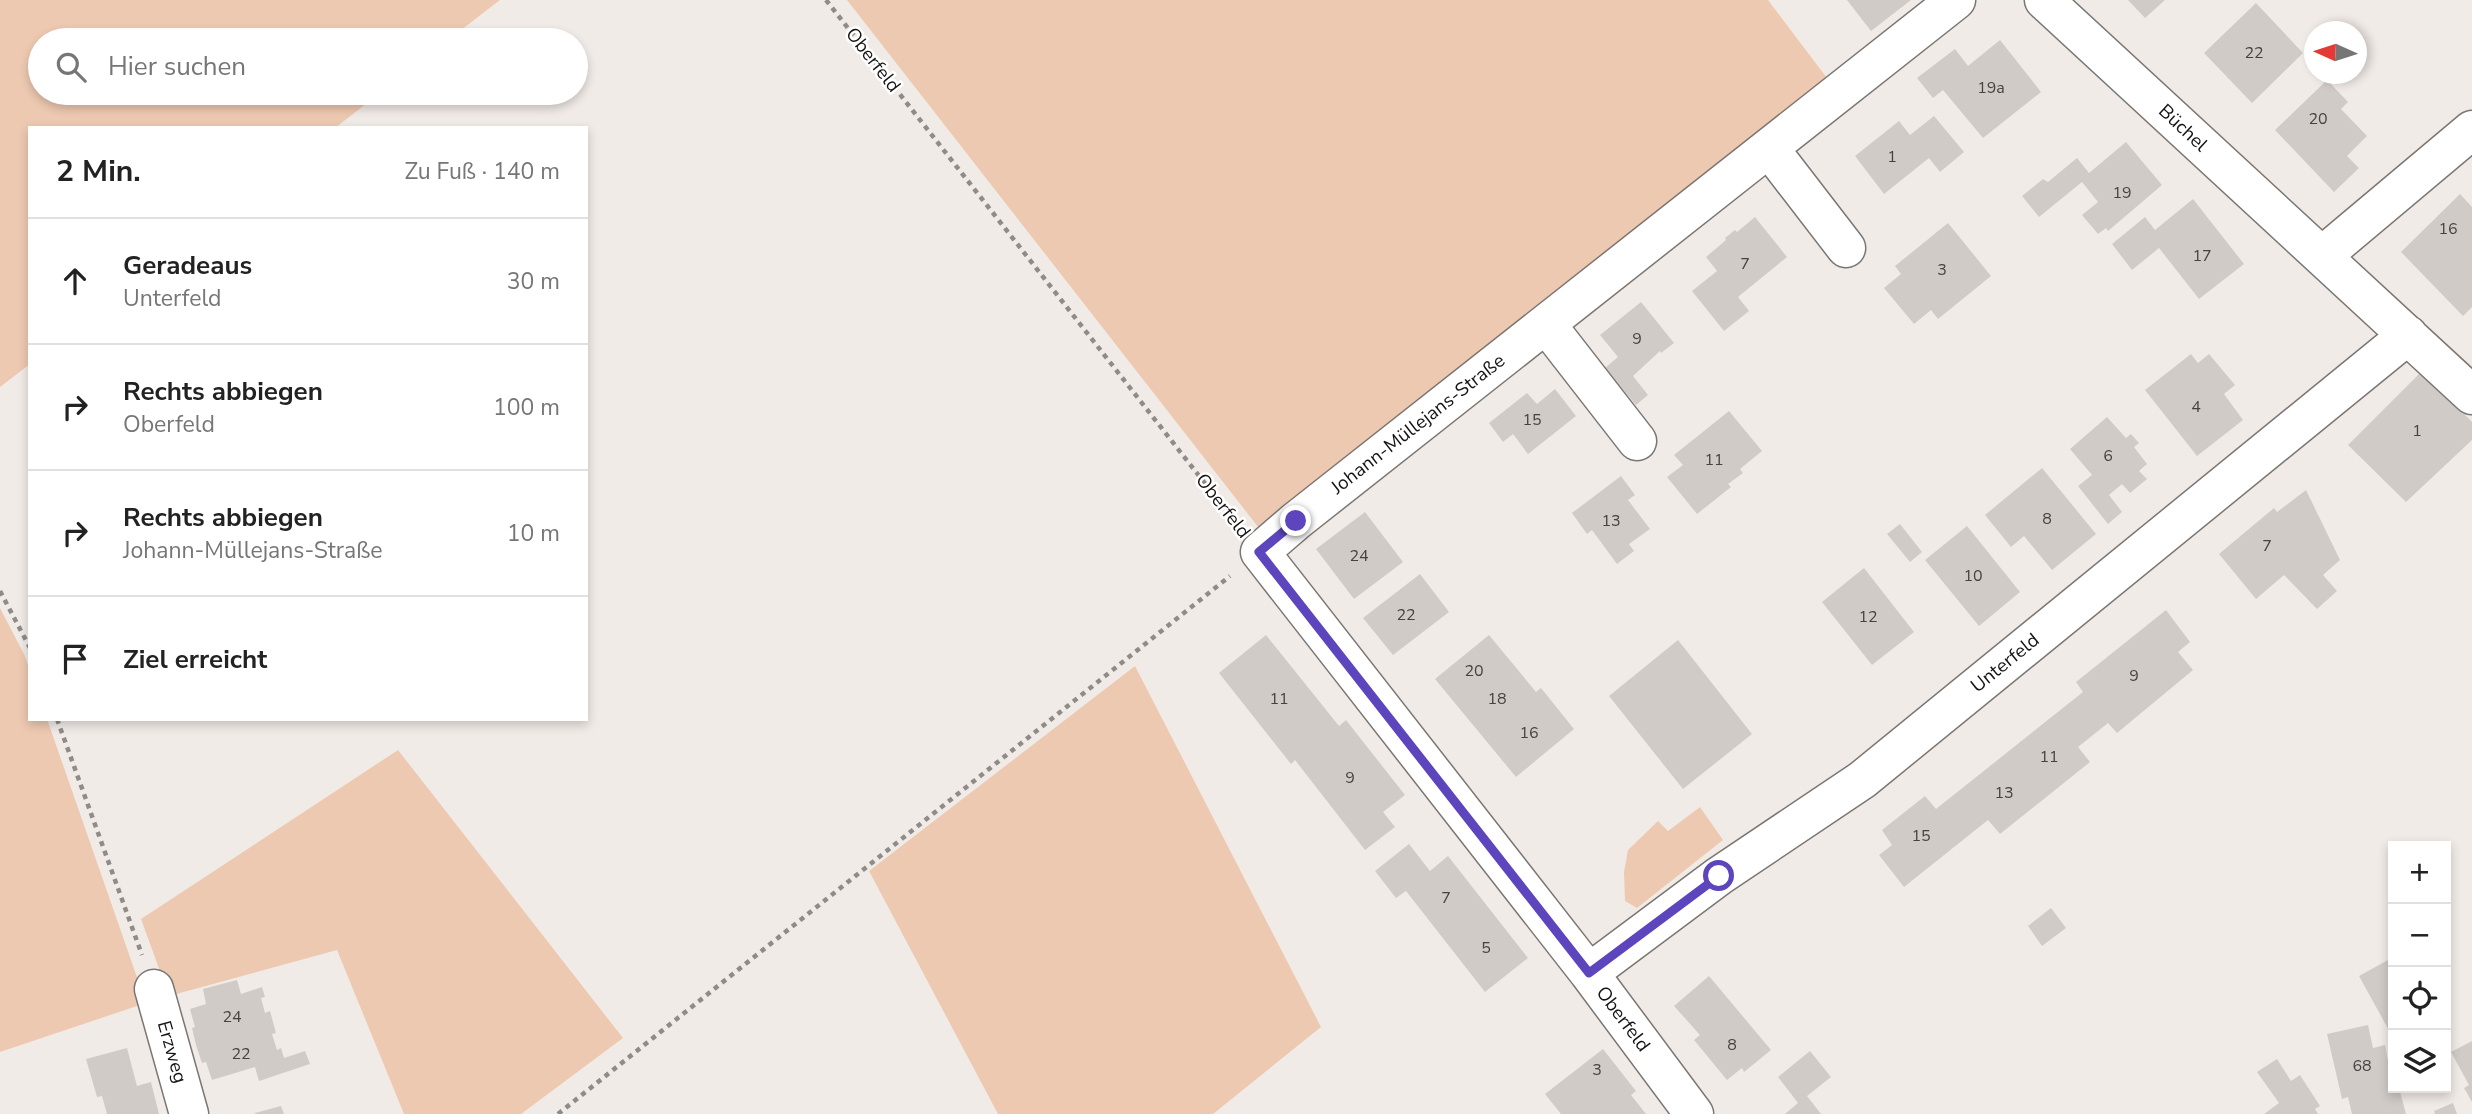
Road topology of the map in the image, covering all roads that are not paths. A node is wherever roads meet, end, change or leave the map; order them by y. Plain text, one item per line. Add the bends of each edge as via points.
1 (1956, 0) edge
2 (2044, 0) edge
3 (2472, 130) edge
4 (1769, 148) junction
5 (1846, 248) dead end
6 (2322, 256) junction
7 (1546, 324) junction
8 (2408, 335) junction
9 (2472, 395) edge
10 (1637, 441) dead end
11 (1259, 552) joint
12 (1589, 973) junction
13 (154, 989) road end
14 (189, 1114) edge
15 (1694, 1114) edge

1 - 4 street, Johann-Müllejans-Straße
2 - 6 street, Büchel
3 - 6 street
4 - 5 street
4 - 7 street, Johann-Müllejans-Straße
6 - 8 street, Büchel
7 - 10 street
7 - 11 street, Johann-Müllejans-Straße
8 - 9 street, Büchel
8 - 12 street, Unterfeld via 1862,780 1719,876
11 - 12 street, Oberfeld
12 - 15 street, Oberfeld
13 - 14 street, Erzweg

